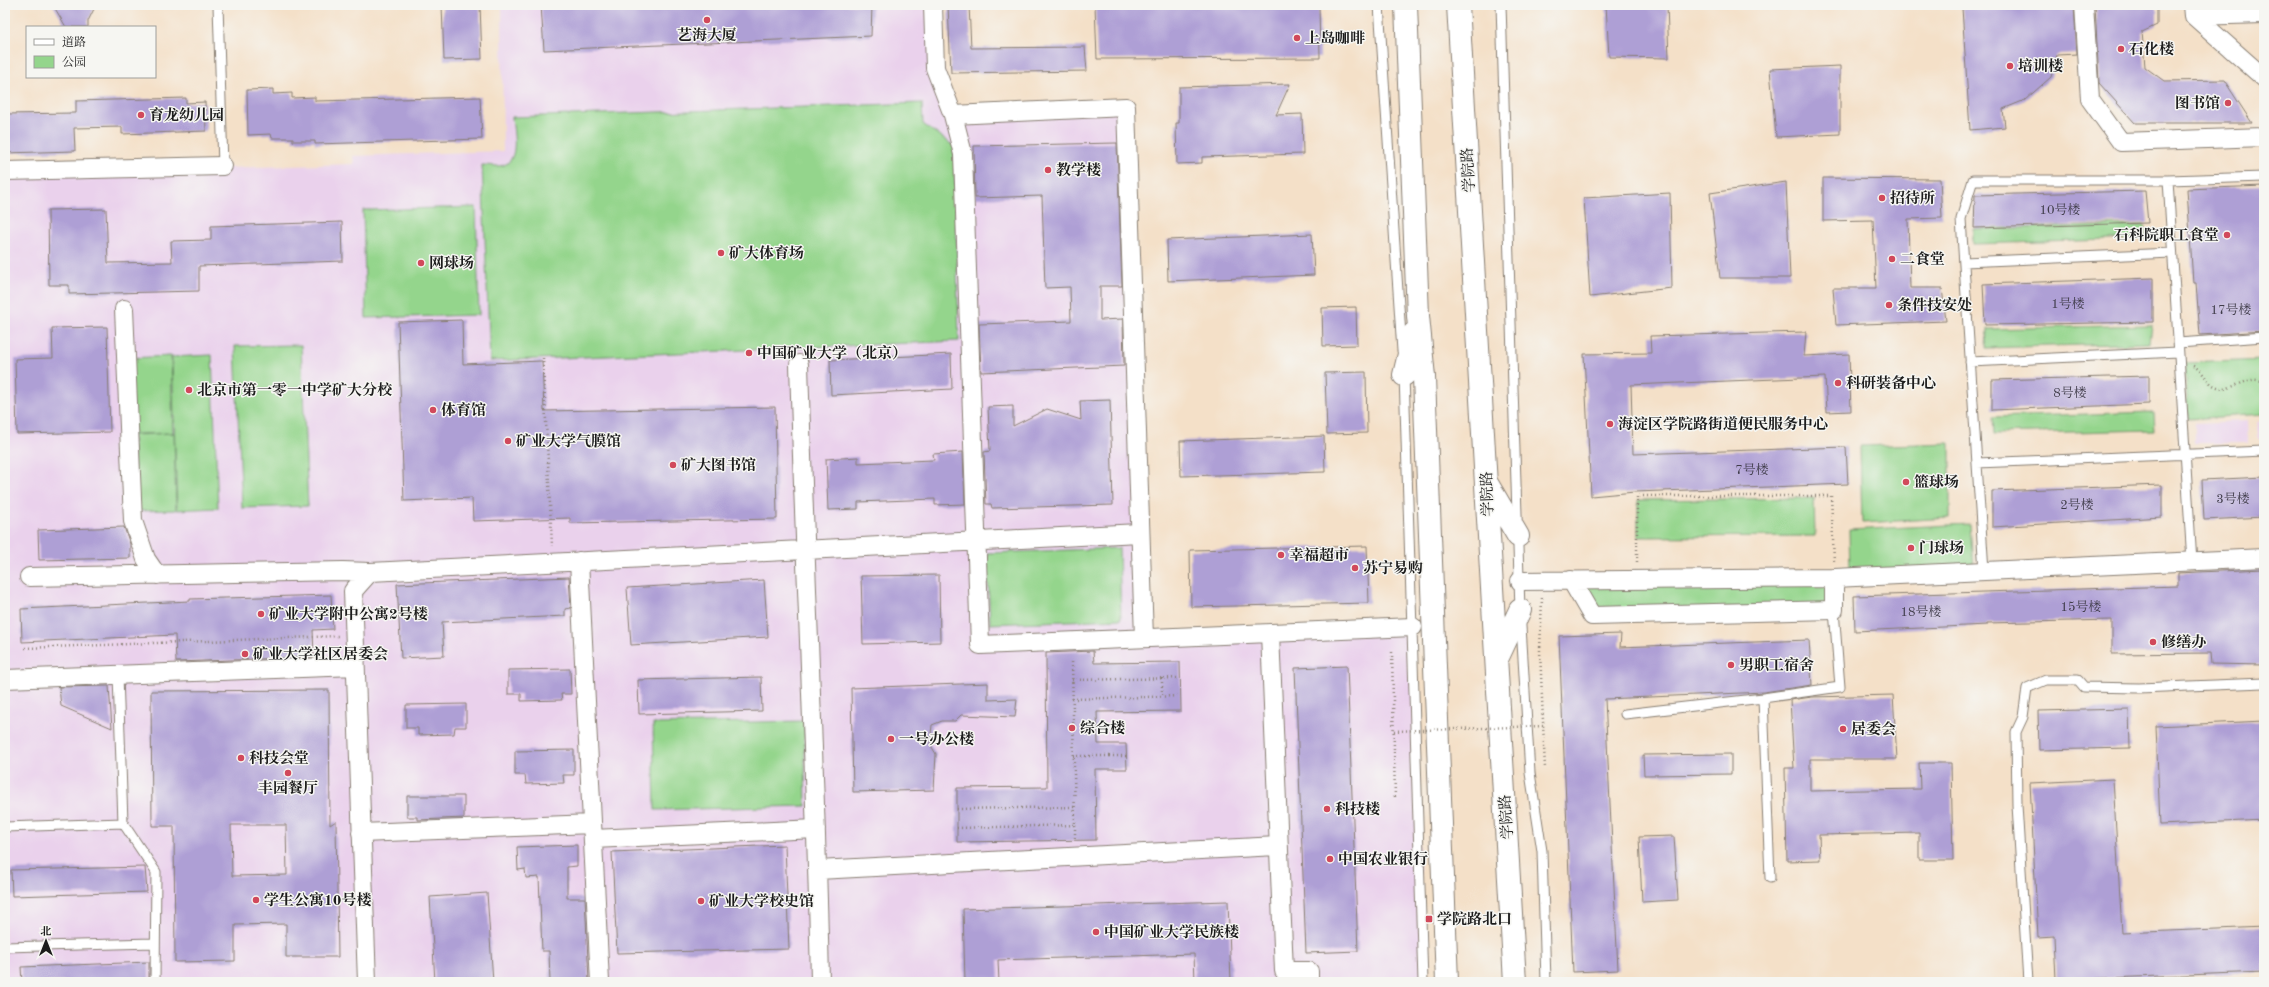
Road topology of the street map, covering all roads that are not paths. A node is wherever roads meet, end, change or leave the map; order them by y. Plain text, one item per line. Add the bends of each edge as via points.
1 (218, 5) edge
2 (933, 5) edge
3 (1379, 5) edge
4 (1406, 5) edge
5 (1458, 5) edge
6 (1501, 5) edge
7 (2084, 5) edge
8 (2193, 11) edge
9 (2264, 14) edge
10 (2264, 78) edge
11 (953, 115) junction
12 (2264, 136) edge
13 (222, 166) joint
14 (5, 171) edge
15 (2264, 178) edge
16 (2168, 180) junction
17 (2172, 253) junction
18 (1964, 262) junction
19 (124, 309) dead end
20 (1418, 316) junction
21 (2264, 337) edge
22 (2178, 347) junction
23 (1970, 362) junction
24 (799, 364) dead end
25 (1404, 375) junction
26 (2264, 451) edge
27 (2185, 455) junction
28 (1977, 463) junction
29 (1486, 483) junction
30 (1139, 533) junction
31 (1518, 536) junction
32 (976, 543) junction
33 (804, 551) junction
34 (2264, 558) edge
35 (579, 561) junction
36 (2192, 562) junction
37 (1984, 571) junction
38 (370, 572) junction
39 (157, 575) junction
40 (29, 577) dead end
41 (1834, 578) junction
42 (1571, 580) junction
43 (1520, 581) junction
44 (1520, 610) junction
45 (1834, 610) junction
46 (1413, 627) junction
47 (1270, 633) junction
48 (1144, 638) junction
49 (1496, 662) junction
50 (356, 666) junction
51 (118, 675) junction
52 (5, 679) edge
53 (2264, 684) edge
54 (1763, 698) junction
55 (1625, 714) dead end
56 (122, 823) junction
57 (5, 827) edge
58 (816, 829) junction
59 (593, 832) junction
60 (361, 833) junction
61 (1278, 846) junction
62 (818, 870) junction
63 (1770, 878) dead end
64 (154, 943) junction
65 (5, 947) edge
66 (154, 982) edge
67 (366, 982) edge
68 (600, 982) edge
69 (820, 982) edge
70 (1309, 982) edge
71 (1423, 982) edge
72 (1447, 982) edge
73 (1515, 982) edge
74 (1546, 982) edge
75 (2028, 982) edge

1 - 13 lane
2 - 11 street via 935,68
3 - 25 lane
4 - 20 main road
5 - 29 main road, 学院路
6 - 31 lane, 学院路
7 - 12 street via 2090,99 2121,142
8 - 9 street
8 - 10 street
11 - 30 street via 1126,108
11 - 32 street via 963,154
13 - 14 street
15 - 16 lane
16 - 17 lane
16 - 18 lane via 1972,180 1961,219
17 - 18 lane
17 - 22 lane
18 - 23 lane
19 - 39 street via 133,521 146,559
20 - 25 main road
20 - 72 main road via 1424,377
21 - 22 lane
22 - 23 lane
22 - 27 lane
23 - 28 lane
24 - 33 street
25 - 46 lane
26 - 27 lane
27 - 28 lane
27 - 36 lane
28 - 37 lane
29 - 31 main road
29 - 49 main road, 学院路
30 - 32 street
30 - 48 street
31 - 43 lane, 学院路
32 - 33 street
32 - 48 street via 980,645
33 - 35 street
33 - 58 street
34 - 36 street
35 - 38 street
35 - 59 street
36 - 37 street
37 - 41 street
38 - 39 street
38 - 50 street via 353,591
39 - 40 street
41 - 42 street
41 - 45 street
42 - 43 street
42 - 45 street via 1592,616
43 - 44 lane, 学院路
44 - 49 main road
44 - 74 lane, 学院路 via 1530,773 1542,851
45 - 54 lane via 1840,687
46 - 47 street
46 - 71 lane
47 - 48 street
47 - 61 street
49 - 73 main road, 学院路
50 - 51 street
50 - 60 street
51 - 52 street
51 - 56 lane
53 - 75 lane via 2084,687 2078,680 2046,680 2027,688 2023,717 2016,732 2017,805
54 - 55 lane
54 - 63 lane
56 - 57 lane
56 - 64 lane via 156,872
58 - 59 street
58 - 62 street
59 - 60 street
59 - 68 street
60 - 67 street
61 - 62 street
61 - 70 street via 1284,971 1310,971
62 - 69 street
64 - 65 lane
64 - 66 lane

